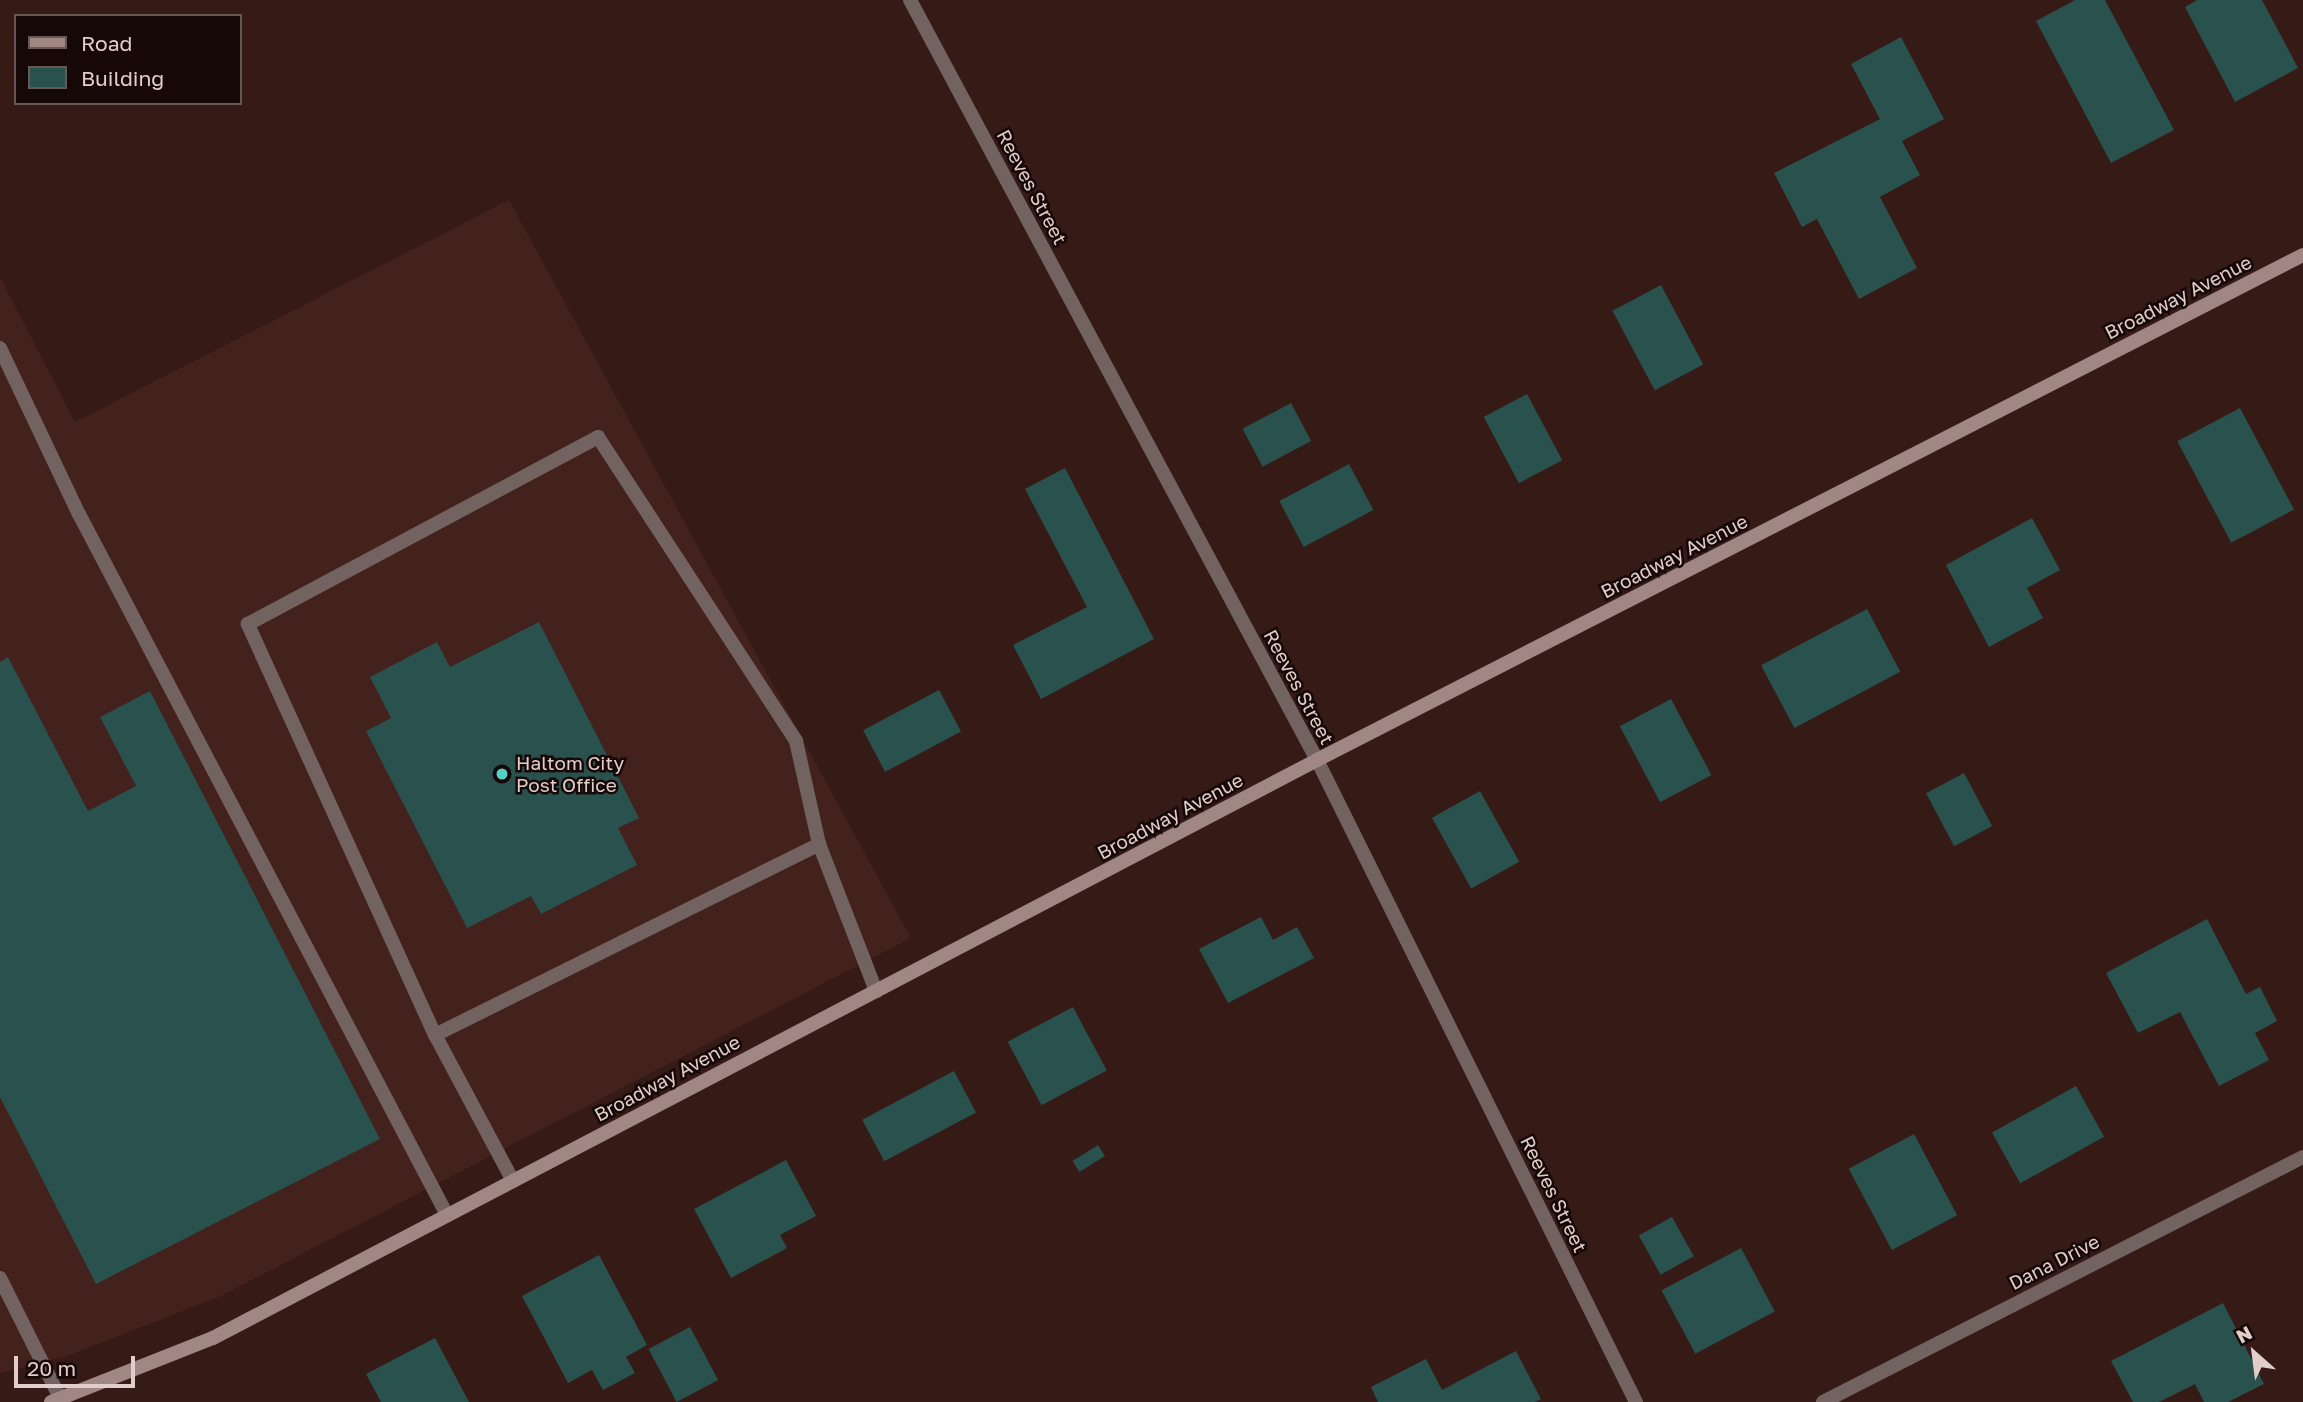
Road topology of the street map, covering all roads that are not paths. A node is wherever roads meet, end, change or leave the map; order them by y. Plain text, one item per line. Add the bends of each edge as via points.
1 (910, 0) edge
2 (2303, 255) edge
3 (0, 348) edge
4 (1317, 760) junction
5 (819, 844) junction
6 (876, 991) junction
7 (435, 1035) junction
8 (2303, 1157) edge
9 (513, 1181) junction
10 (447, 1215) junction
11 (0, 1278) edge
12 (58, 1401) edge
13 (1636, 1402) edge
14 (1824, 1402) edge

1 - 4 street, Reeves Street
2 - 4 main road, Broadway Avenue
3 - 10 street via 79,514
4 - 6 main road, Broadway Avenue
4 - 13 street, Reeves Street
5 - 6 street
5 - 7 street
5 - 7 street via 796,741 598,438 248,624
6 - 9 main road, Broadway Avenue
7 - 9 street
8 - 14 street, Dana Drive
9 - 10 main road, Broadway Avenue
10 - 12 main road, Broadway Avenue via 213,1338
11 - 12 street

